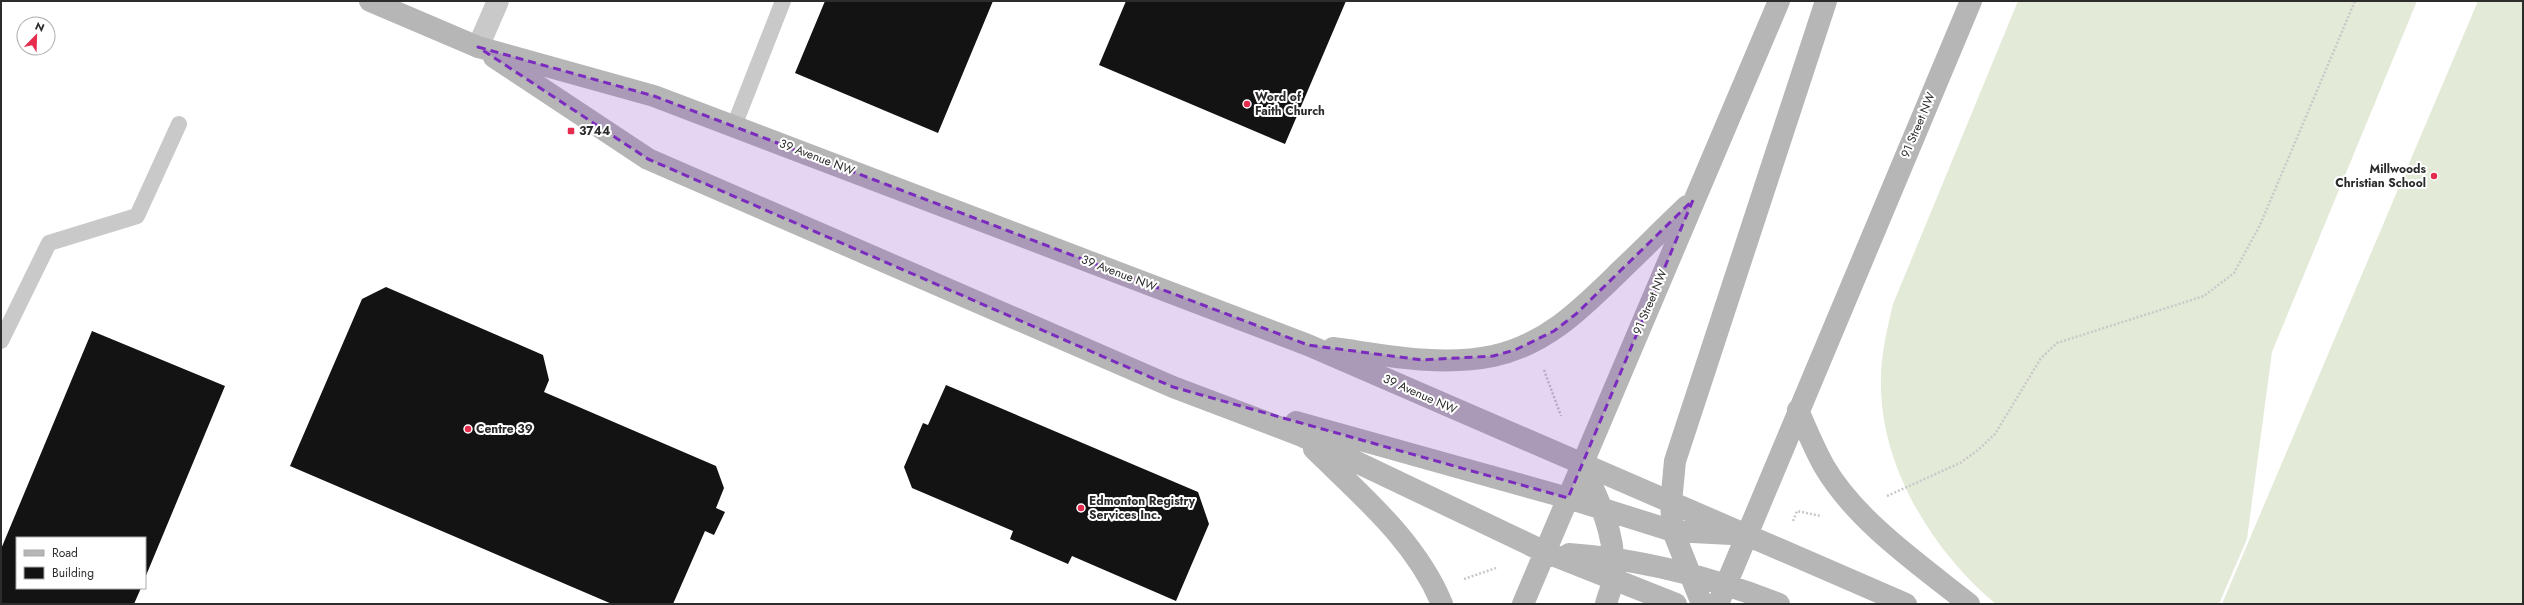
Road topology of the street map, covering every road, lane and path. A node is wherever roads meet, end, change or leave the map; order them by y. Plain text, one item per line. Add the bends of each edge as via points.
1 (370, 1) edge
2 (498, 1) edge
3 (783, 1) edge
4 (1779, 1) edge
5 (1826, 1) edge
6 (1971, 1) edge
7 (2355, 1) edge
8 (478, 47) junction
9 (179, 124) dead end
10 (734, 126) junction
11 (1693, 200) junction
12 (1, 341) edge
13 (1308, 345) junction
14 (1542, 363) dead end
15 (1173, 387) junction
16 (1798, 410) junction
17 (1561, 416) dead end
18 (1302, 436) junction
19 (1582, 465) junction
20 (1568, 498) junction
21 (1881, 501) dead end
22 (1671, 503) junction
23 (1604, 509) junction
24 (1673, 531) junction
25 (1747, 535) junction
26 (1545, 552) junction
27 (1613, 567) junction
28 (1496, 568) dead end
29 (1689, 573) junction
30 (1459, 581) dead end
31 (1726, 584) junction
32 (1442, 604) edge
33 (1523, 604) edge
34 (1606, 604) edge
35 (1676, 604) edge
36 (1702, 604) edge
37 (1718, 604) edge
38 (1779, 604) edge
39 (1906, 604) edge
40 (1969, 604) edge

1 - 8 main road, 39 Avenue NW
2 - 8 street
3 - 10 lane
4 - 11 main road, 91 Street NW
5 - 22 main road via 1675,461
6 - 16 main road, 91 Street NW
7 - 21 path via 2260,225 2234,273 2204,296 2057,343 2041,358 1994,434 1978,450 1960,463 1891,493
8 - 10 main road, 39 Avenue NW via 654,96
8 - 15 main road, 39 Avenue NW via 648,160
9 - 12 lane via 137,216 49,243
10 - 13 main road, 39 Avenue NW
11 - 13 main road via 1576,314 1554,330 1515,350 1469,359 1422,360
11 - 19 main road, 91 Street NW
13 - 19 main road, 39 Avenue NW
14 - 17 path
15 - 18 main road, 39 Avenue NW
15 - 20 main road
16 - 25 main road, 91 Street NW
16 - 40 main road via 1824,466 1842,492 1888,538
18 - 26 main road, 39 Avenue NW
18 - 32 main road via 1388,522 1420,562
19 - 20 main road, 91 Street NW
19 - 22 main road, 39 Avenue NW
19 - 23 main road
20 - 23 main road
20 - 26 main road, 91 Street NW
22 - 24 main road
22 - 25 main road, 39 Avenue NW
23 - 24 main road
23 - 27 main road
24 - 25 main road
24 - 29 main road
25 - 31 main road, 91 Street NW
25 - 39 main road, 39 Avenue NW
26 - 27 main road, 39 Avenue NW
26 - 33 main road, 91 Street NW
27 - 29 main road
27 - 34 main road
27 - 35 main road
28 - 30 path
29 - 31 main road
29 - 36 main road
31 - 37 main road, 91 Street NW
31 - 38 main road

